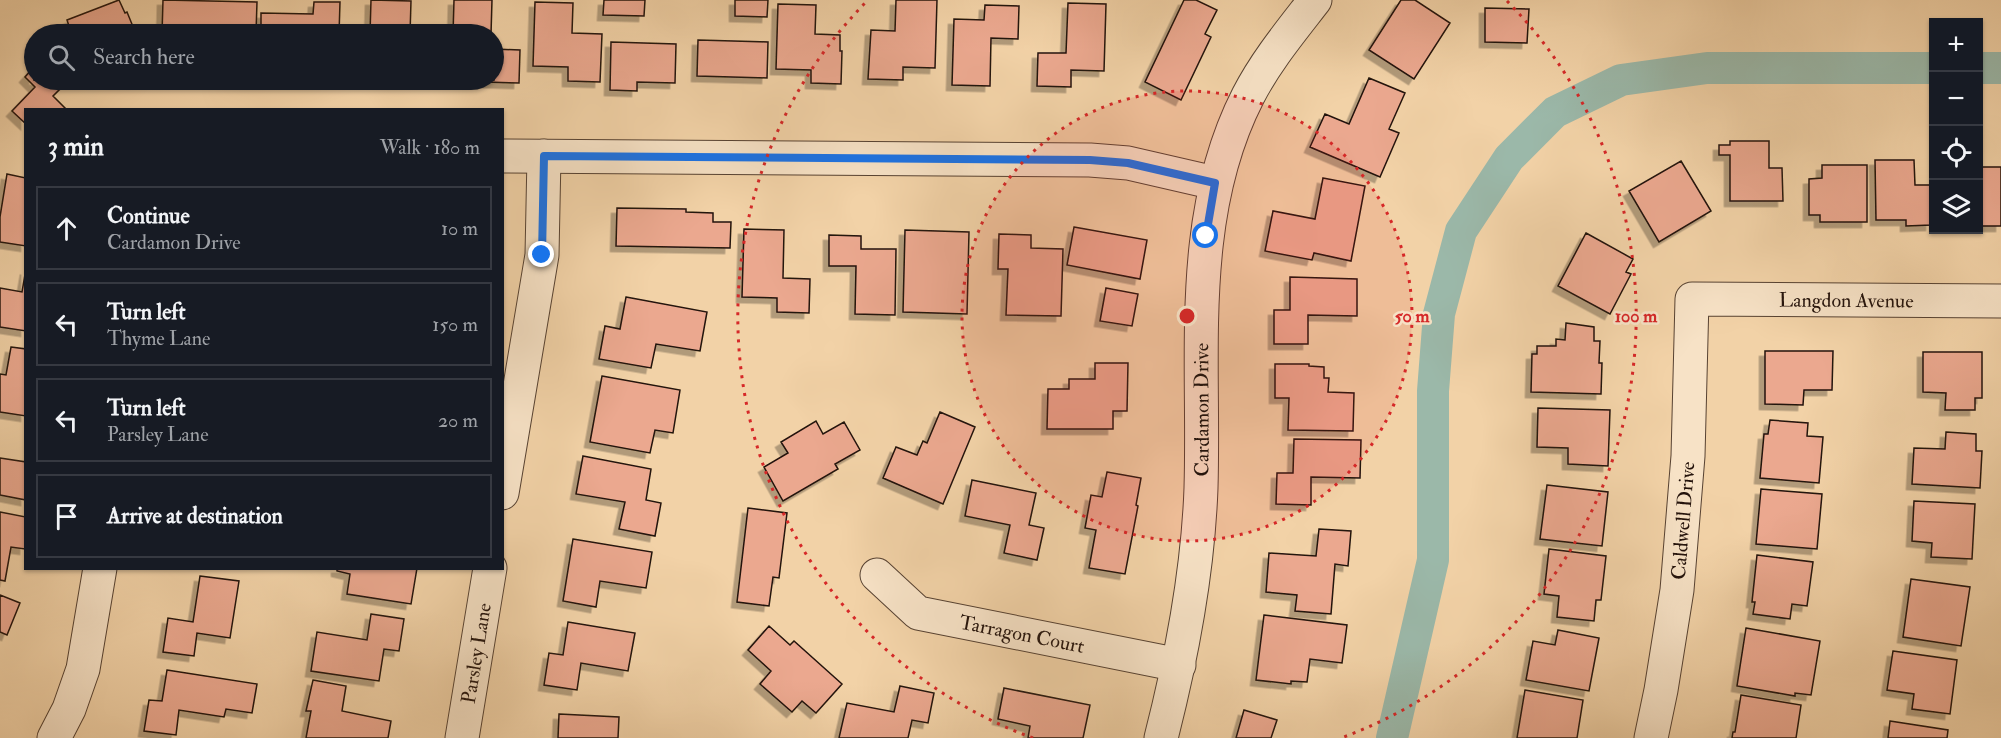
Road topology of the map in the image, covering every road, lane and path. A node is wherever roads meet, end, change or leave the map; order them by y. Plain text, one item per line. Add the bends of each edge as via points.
1 (1315, 0) edge
2 (504, 156) edge
3 (544, 156) junction
4 (1215, 183) junction
5 (1692, 299) joint
6 (2001, 301) edge
7 (504, 481) edge
8 (100, 570) edge
9 (490, 570) edge
10 (877, 575) dead end
11 (1179, 665) junction
12 (54, 738) edge
13 (462, 738) edge
14 (1161, 738) edge
15 (1651, 738) edge

1 - 4 street, Cardamon Drive via 1277,47 1248,96
2 - 3 street
3 - 4 street via 1090,160 1128,163
3 - 7 street via 542,255
4 - 11 street, Cardamon Drive via 1203,279 1201,490 1192,588
5 - 6 street, Langdon Avenue
5 - 15 street, Caldwell Drive via 1688,456 1678,579
8 - 12 street via 83,669
9 - 13 street, Parsley Lane
10 - 11 street, Tarragon Court via 918,613
11 - 14 street, Cardamon Drive

